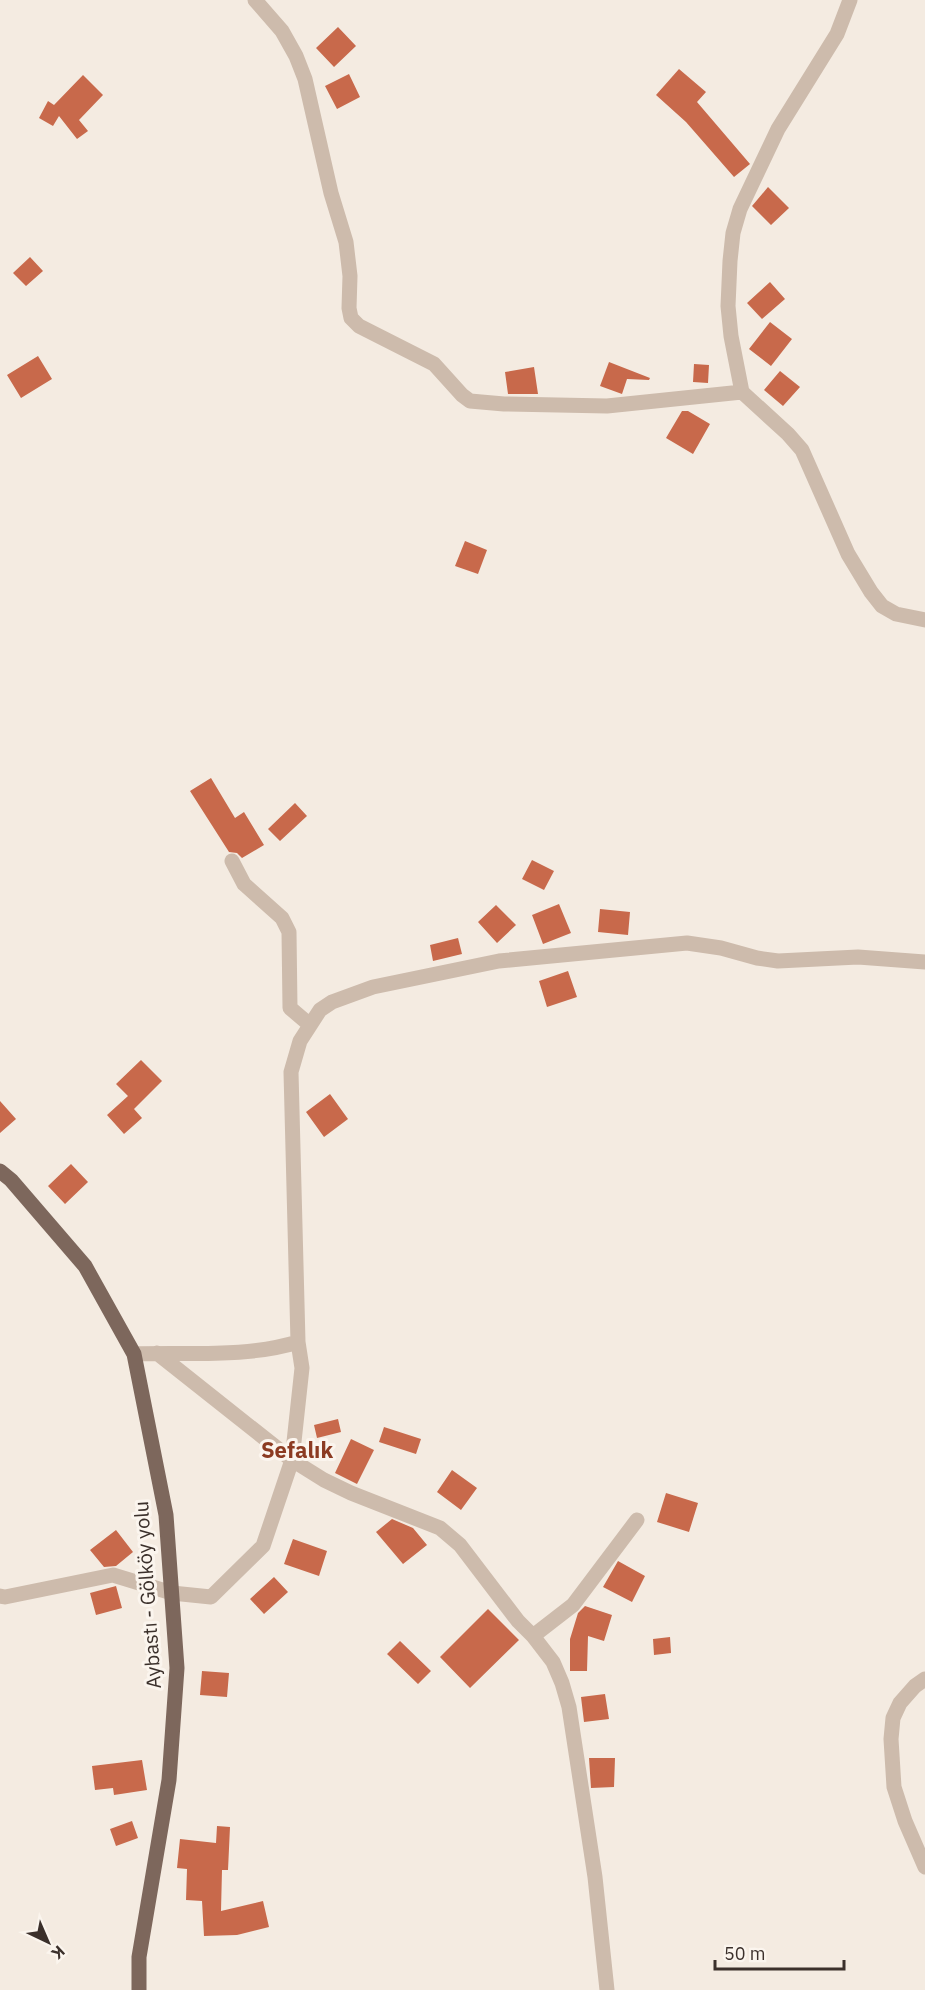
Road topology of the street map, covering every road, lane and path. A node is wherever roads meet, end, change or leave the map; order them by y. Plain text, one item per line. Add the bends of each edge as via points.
1 (255, 0) edge
2 (850, 0) edge
3 (742, 392) junction
4 (925, 620) edge
5 (232, 861) dead end
6 (925, 962) edge
7 (310, 1025) junction
8 (0, 1171) edge
9 (298, 1342) junction
10 (157, 1353) junction
11 (134, 1354) junction
12 (292, 1460) junction
13 (638, 1520) dead end
14 (172, 1593) junction
15 (0, 1596) edge
16 (533, 1636) junction
17 (925, 1679) edge
18 (925, 1867) edge
19 (139, 1990) edge
20 (607, 1990) edge

1 - 3 street via 282,32 305,79 346,242 349,308 358,326 434,364 470,401 607,406
2 - 3 street via 837,34 778,129 740,209 733,233 728,306
3 - 4 street via 802,450 848,554 876,599 896,614
5 - 7 street via 244,884 282,918 289,932 290,1008
6 - 7 street via 858,957 778,961 687,943 652,945 500,961 373,987 332,1002
7 - 9 street via 300,1041 291,1072
8 - 11 main road, Aybastı - Gölköy yolu via 85,1266
9 - 10 street via 256,1351
9 - 12 street via 302,1368
10 - 11 street
10 - 12 street
11 - 14 main road, Aybastı - Gölköy yolu via 166,1515
12 - 14 street via 263,1546 211,1596
12 - 16 street via 351,1493 440,1528 460,1545
13 - 16 street via 573,1605
14 - 15 street via 113,1575
14 - 19 main road, Aybastı - Gölköy yolu via 177,1668 169,1780 139,1957
16 - 20 street via 553,1662 569,1707 596,1877
17 - 18 street via 900,1703 893,1718 891,1739 894,1787

